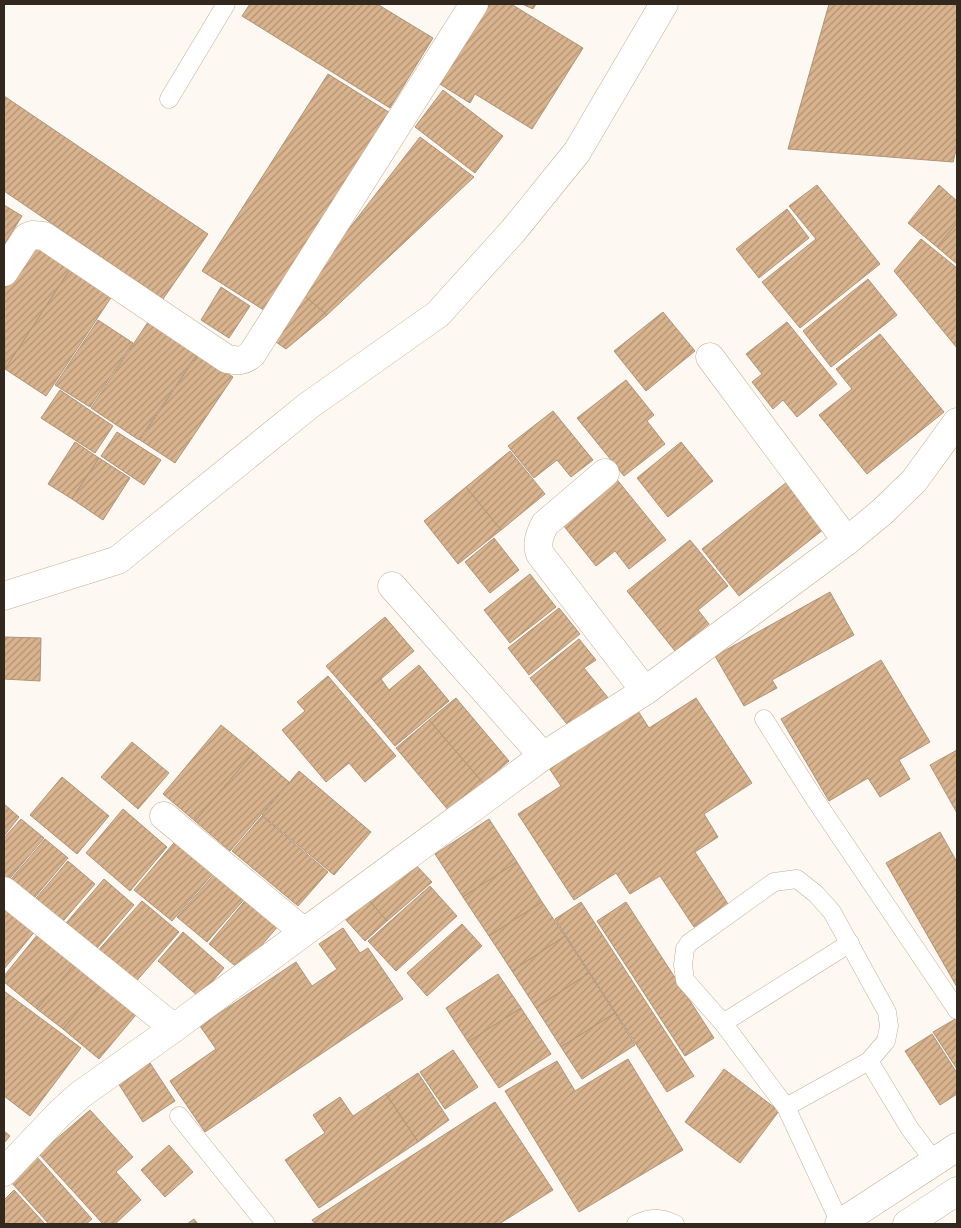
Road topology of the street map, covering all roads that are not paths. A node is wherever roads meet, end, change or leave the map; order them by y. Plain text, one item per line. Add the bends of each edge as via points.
1 (226, 4) edge
2 (474, 4) edge
3 (664, 4) edge
4 (169, 99) dead end
5 (4, 272) edge
6 (710, 357) dead end
7 (957, 422) edge
8 (605, 473) dead end
9 (847, 541) junction
10 (392, 586) dead end
11 (4, 596) edge
12 (645, 690) junction
13 (764, 719) dead end
14 (543, 756) junction
15 (164, 816) dead end
16 (4, 891) edge
17 (304, 931) junction
18 (850, 943) junction
19 (957, 1010) edge
20 (723, 1023) junction
21 (174, 1028) junction
22 (869, 1061) junction
23 (786, 1107) junction
24 (179, 1116) dead end
25 (946, 1155) edge
26 (4, 1172) edge
27 (957, 1191) edge
28 (266, 1224) edge
29 (636, 1224) edge
30 (675, 1224) edge
31 (840, 1224) edge
32 (907, 1224) edge

1 - 4 lane
2 - 5 street via 246,360 227,359 44,236 27,237
3 - 11 street via 577,152 438,314 308,406 118,560
6 - 9 street
7 - 9 street via 914,481
8 - 12 street via 545,524 538,546 540,554
9 - 12 street
10 - 14 street
12 - 14 street
13 - 19 lane
14 - 17 street
15 - 17 street
16 - 21 street
17 - 21 street
18 - 20 lane
18 - 20 lane via 832,912 810,889 797,879 774,882 685,949 685,980
18 - 22 lane via 887,1012 886,1041
20 - 23 lane
21 - 26 street via 80,1095
22 - 23 lane
22 - 25 lane via 910,1129
23 - 31 lane
24 - 28 lane
25 - 31 street
27 - 32 street
29 - 30 lane via 648,1219

